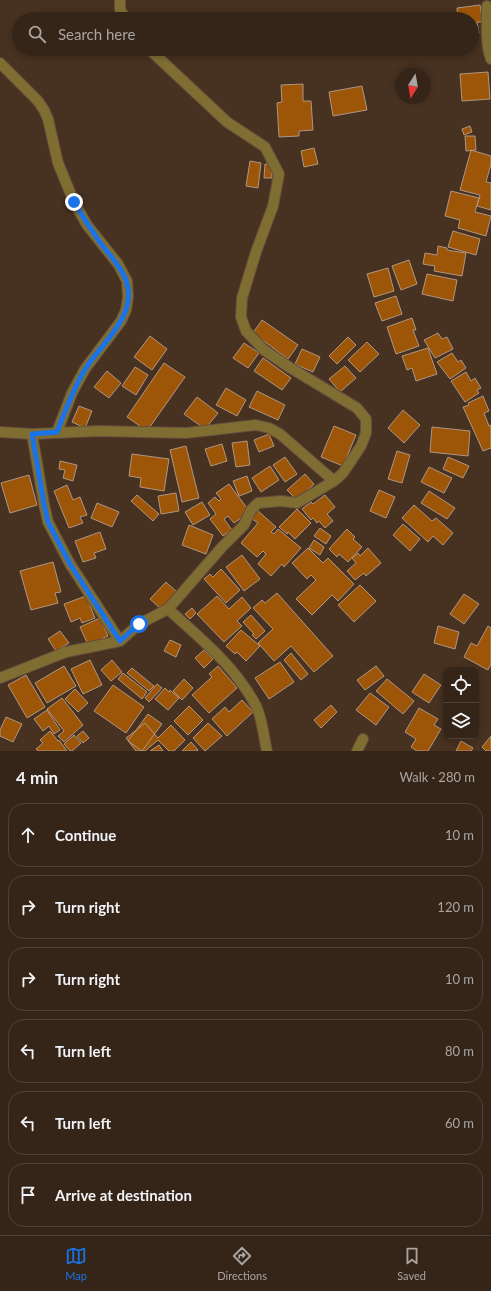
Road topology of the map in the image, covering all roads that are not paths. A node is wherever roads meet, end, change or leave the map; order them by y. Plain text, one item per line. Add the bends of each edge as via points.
1 (120, 0) edge
2 (488, 5) edge
3 (122, 12) edge
4 (157, 56) edge
5 (491, 60) edge
6 (0, 63) edge
7 (0, 432) edge
8 (57, 432) junction
9 (32, 434) junction
10 (334, 481) junction
11 (168, 609) junction
12 (120, 641) junction
13 (0, 678) edge
14 (363, 739) dead end
15 (267, 751) edge
16 (357, 751) edge

1 - 3 street
2 - 5 street via 487,36
4 - 10 street via 227,122 265,147 279,174 273,206 242,298 241,317 246,331 264,350 357,408 366,419 366,433 361,446 343,473
6 - 8 street via 44,110 58,163 74,202 87,225 118,264 126,281 128,297 121,321 85,370 72,393
7 - 9 street
8 - 9 street
8 - 10 street via 186,433 256,425 280,434
9 - 12 street via 48,522 70,564
10 - 11 street via 297,503 258,504 251,510 244,525
11 - 12 street via 139,624
11 - 15 street via 219,656 241,683 257,708
12 - 13 street via 66,652
14 - 16 street

